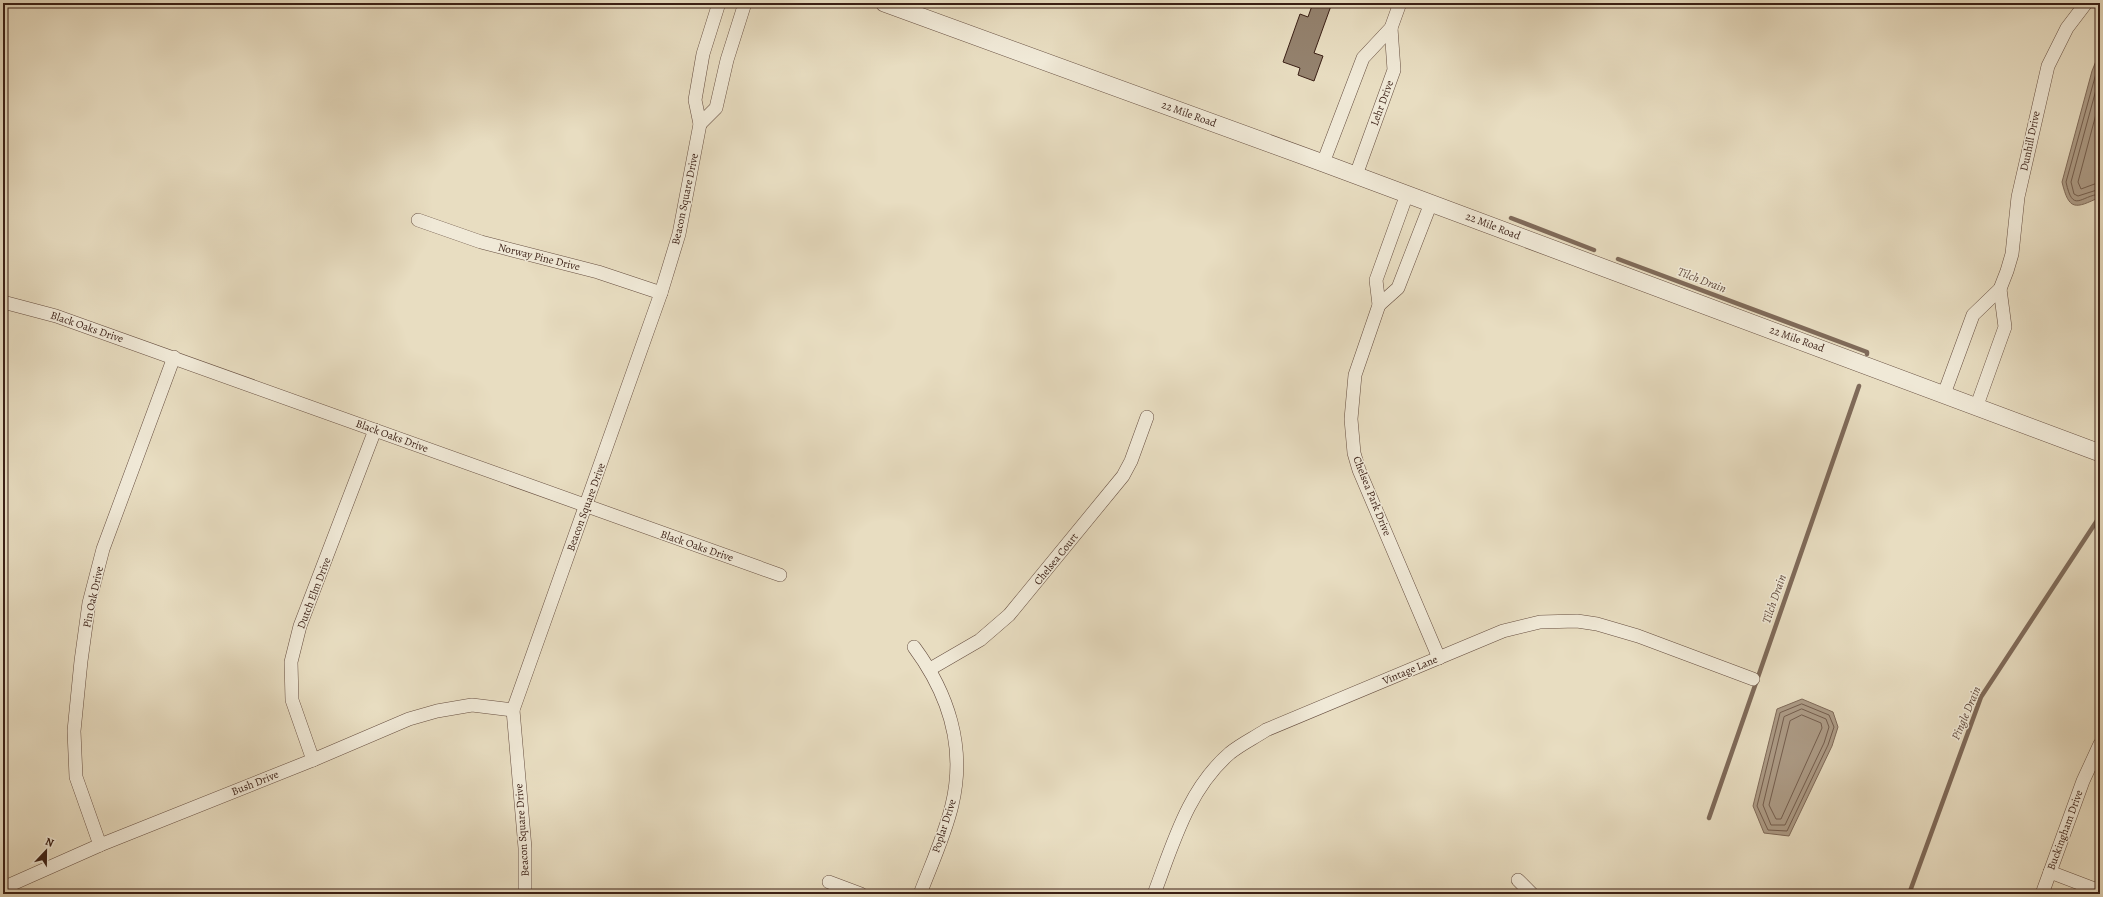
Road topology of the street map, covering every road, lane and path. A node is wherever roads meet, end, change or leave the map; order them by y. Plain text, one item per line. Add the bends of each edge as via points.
1 (719, 3) edge
2 (745, 3) edge
3 (884, 3) edge
4 (1400, 3) edge
5 (2086, 3) edge
6 (1391, 28) junction
7 (700, 124) junction
8 (1323, 163) junction
9 (1356, 176) junction
10 (1407, 194) junction
11 (1431, 203) junction
12 (418, 220) dead end
13 (2000, 289) junction
14 (661, 293) junction
15 (3, 302) edge
16 (1379, 305) junction
17 (174, 357) junction
18 (1944, 394) junction
19 (1976, 408) junction
20 (1147, 417) dead end
21 (375, 430) junction
22 (2100, 453) edge
23 (586, 507) junction
24 (780, 575) dead end
25 (914, 647) dead end
26 (1439, 658) junction
27 (930, 669) junction
28 (1753, 679) dead end
29 (513, 710) junction
30 (2100, 744) edge
31 (313, 760) junction
32 (100, 845) junction
33 (2050, 872) junction
34 (1518, 880) dead end
35 (829, 882) dead end
36 (3, 888) edge
37 (2100, 891) edge
38 (525, 894) edge
39 (861, 894) edge
40 (920, 894) edge
41 (1154, 894) edge
42 (1532, 894) edge
43 (2042, 894) edge

1 - 7 street, Beacon Square Drive via 703,54 695,100
2 - 7 street via 726,60 716,108
3 - 8 street, 22 Mile Road
4 - 6 street, Lehr Drive
5 - 13 street, Dunhill Drive via 2067,28 2048,66 2018,197 2012,254
6 - 8 street, Lehr Drive via 1363,58
6 - 9 street, Lehr Drive via 1394,70
7 - 14 street, Beacon Square Drive via 680,234
8 - 9 street, 22 Mile Road
9 - 10 street, 22 Mile Road
10 - 11 street, 22 Mile Road
10 - 16 street, Chelsea Park Drive via 1376,280
11 - 16 street, Chelsea Park Drive via 1398,288
11 - 18 street, 22 Mile Road
12 - 14 street, Norway Pine Drive via 480,242 592,270
13 - 18 street, Dunhill Drive via 1973,315
13 - 19 street, Dunhill Drive via 2005,327
14 - 23 street, Beacon Square Drive
15 - 17 street, Black Oaks Drive via 56,316
16 - 26 street, Chelsea Park Drive via 1355,375 1350,419 1354,453
17 - 21 street, Black Oaks Drive
17 - 32 street, Pin Oak Drive via 103,549 89,603 74,731 76,777
18 - 19 street, 22 Mile Road
19 - 22 street, 22 Mile Road
20 - 27 street, Chelsea Court via 1123,476 1025,597 980,640
21 - 23 street, Black Oaks Drive
21 - 31 street, Dutch Elm Drive via 300,626 291,662 292,700
23 - 24 street, Black Oaks Drive
23 - 29 street, Beacon Square Drive
25 - 27 street, Poplar Drive
26 - 28 street, Vintage Lane via 1521,626 1540,622 1577,621 1638,636
26 - 41 street, Vintage Lane via 1266,730 1231,753 1215,767 1193,799
27 - 40 street, Poplar Drive via 947,705 957,762 952,804
29 - 31 street, Bush Drive via 472,705 437,711 410,719
29 - 38 street, Beacon Square Drive via 525,848
30 - 33 street, Buckingham Drive via 2082,781
31 - 32 street, Bush Drive
32 - 36 street, Bush Drive
33 - 37 street
33 - 43 street, Buckingham Drive
34 - 42 street
35 - 39 street

